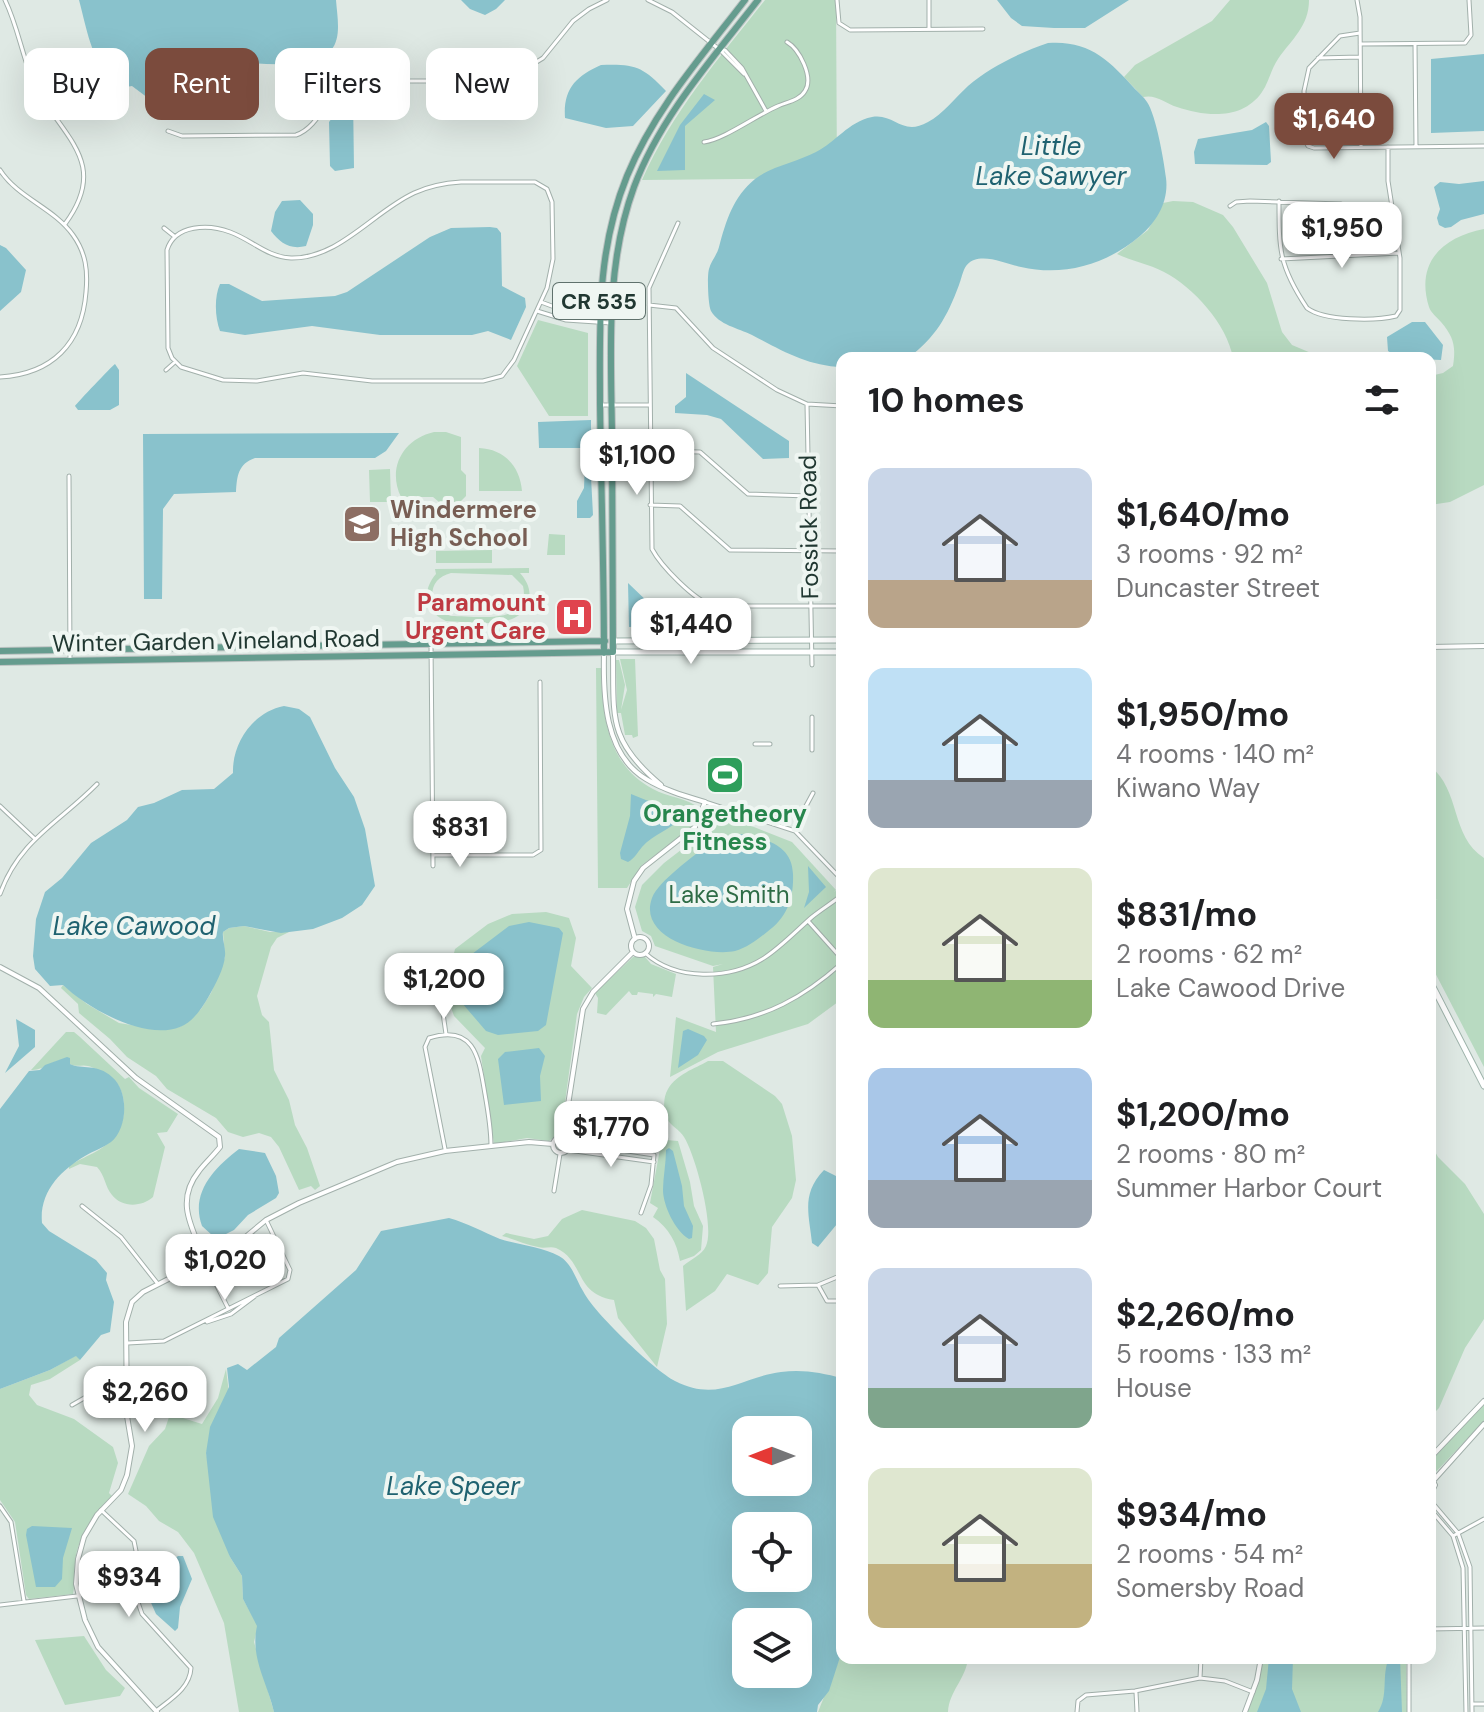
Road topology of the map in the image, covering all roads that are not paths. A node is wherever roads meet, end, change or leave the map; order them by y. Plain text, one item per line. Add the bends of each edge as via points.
1 (607, 0) edge
2 (648, 0) edge
3 (745, 0) edge
4 (758, 0) edge
5 (837, 0) edge
6 (929, 0) edge
7 (1357, 0) edge
8 (1469, 0) edge
9 (5, 1) edge
10 (0, 4) edge
11 (929, 29) junction
12 (983, 29) dead end
13 (1360, 33) junction
14 (787, 42) dead end
15 (711, 43) junction
16 (1360, 44) junction
17 (1415, 44) junction
18 (1328, 47) junction
19 (720, 50) junction
20 (1360, 57) junction
21 (1318, 58) junction
22 (1332, 58) junction
23 (766, 111) junction
24 (168, 131) dead end
25 (704, 142) dead end
26 (1484, 146) edge
27 (1361, 147) junction
28 (1388, 147) junction
29 (1416, 147) junction
30 (0, 170) edge
31 (1279, 201) junction
32 (1230, 206) dead end
33 (678, 223) dead end
34 (64, 224) junction
35 (164, 228) dead end
36 (174, 236) junction
37 (1399, 253) junction
38 (1346, 256) junction
39 (1281, 259) junction
40 (541, 302) junction
41 (649, 305) junction
42 (537, 311) junction
43 (568, 312) junction
44 (599, 319) junction
45 (611, 319) junction
46 (566, 320) junction
47 (175, 362) junction
48 (166, 370) dead end
49 (0, 377) edge
50 (807, 404) junction
51 (600, 405) junction
52 (612, 405) junction
53 (649, 405) junction
54 (836, 406) edge
55 (650, 451) junction
56 (69, 476) dead end
57 (809, 496) junction
58 (650, 505) junction
59 (810, 551) junction
60 (836, 551) edge
61 (836, 606) edge
62 (810, 607) junction
63 (811, 639) junction
64 (836, 640) edge
65 (604, 641) junction
66 (613, 641) junction
67 (431, 643) junction
68 (1484, 646) edge
69 (1436, 647) edge
70 (185, 649) junction
71 (70, 650) junction
72 (0, 651) edge
73 (811, 651) junction
74 (613, 652) junction
75 (836, 652) edge
76 (604, 653) junction
77 (431, 655) junction
78 (185, 661) junction
79 (0, 662) edge
80 (70, 662) junction
81 (812, 665) dead end
82 (540, 682) dead end
83 (812, 717) dead end
84 (755, 744) dead end
85 (770, 744) dead end
86 (812, 750) dead end
87 (625, 752) junction
88 (97, 784) dead end
89 (813, 793) dead end
90 (705, 802) junction
91 (0, 806) edge
92 (793, 830) junction
93 (34, 838) junction
94 (433, 855) junction
95 (433, 866) dead end
96 (836, 873) edge
97 (0, 894) edge
98 (836, 900) edge
99 (808, 921) junction
100 (635, 939) junction
101 (633, 952) junction
102 (645, 953) junction
103 (836, 954) edge
104 (444, 959) dead end
105 (836, 966) edge
106 (0, 967) edge
107 (1436, 993) edge
108 (713, 1024) dead end
109 (446, 1034) junction
110 (1484, 1086) edge
111 (563, 1137) junction
112 (569, 1142) junction
113 (553, 1144) junction
114 (491, 1146) junction
115 (568, 1150) junction
116 (445, 1151) junction
117 (560, 1154) junction
118 (654, 1162) junction
119 (554, 1191) dead end
120 (82, 1206) dead end
121 (641, 1213) dead end
122 (266, 1220) junction
123 (205, 1260) junction
124 (836, 1278) edge
125 (158, 1284) junction
126 (818, 1285) junction
127 (780, 1286) dead end
128 (255, 1296) junction
129 (836, 1301) edge
130 (228, 1308) junction
131 (203, 1322) junction
132 (127, 1343) junction
133 (127, 1382) junction
134 (1484, 1401) edge
135 (72, 1405) dead end
136 (1484, 1424) edge
137 (1436, 1452) edge
138 (1436, 1475) edge
139 (0, 1506) edge
140 (1436, 1506) edge
141 (101, 1510) junction
142 (1436, 1516) edge
143 (1484, 1519) edge
144 (1458, 1533) junction
145 (1453, 1536) junction
146 (77, 1596) junction
147 (24, 1601) junction
148 (0, 1605) edge
149 (1468, 1628) junction
150 (1484, 1628) edge
151 (1436, 1629) edge
152 (1201, 1664) edge
153 (1260, 1664) edge
154 (1409, 1664) edge
155 (1200, 1678) junction
156 (1135, 1691) junction
157 (1253, 1692) junction
158 (1466, 1704) junction
159 (1472, 1704) junction
160 (1484, 1704) edge
161 (157, 1712) edge
162 (1077, 1712) edge
163 (1137, 1712) edge
164 (1245, 1712) edge
165 (1409, 1712) edge
166 (1466, 1712) edge
167 (1472, 1712) edge

1 - 24 street via 573,21 543,58 517,74 470,88 441,81 356,80 343,84 311,127 296,135 182,136
2 - 15 street
3 - 15 main road, CR 535
4 - 19 main road, CR 535
5 - 11 street via 838,20 847,29
6 - 11 street
7 - 13 street
8 - 17 street via 1468,41
9 - 10 street
9 - 34 street via 30,74 81,161 83,190
11 - 12 street
13 - 16 street
13 - 18 street via 1340,36
14 - 23 street via 795,46 807,88
15 - 19 street
15 - 44 main road, CR 535 via 664,106 627,175 605,253
16 - 17 street
16 - 20 street
17 - 29 street
18 - 21 street
18 - 22 street
19 - 23 street via 744,74
19 - 45 main road, CR 535 via 670,116 635,185 618,242
20 - 22 street
20 - 27 street
21 - 22 street
21 - 27 street via 1309,68 1304,91 1306,143 1314,148
23 - 25 street
26 - 29 street
27 - 28 street
28 - 29 street
28 - 37 street
30 - 34 street
31 - 32 street
31 - 38 street via 1343,206
31 - 39 street
33 - 41 street via 650,280
34 - 49 street via 83,251 88,271 79,329 58,356 40,368
35 - 36 street
36 - 40 street via 184,230 217,229 275,256 302,258 330,249 429,187 535,182 547,189 552,202 553,259
36 - 47 street via 167,250 168,348
37 - 38 street
37 - 39 street via 1400,310 1392,318 1310,312
38 - 39 street
40 - 42 street
40 - 43 street
41 - 50 street via 676,308 713,348
41 - 53 street
42 - 46 street
42 - 47 street via 509,369 483,381 372,381 303,373 240,381 209,378
43 - 44 street
43 - 46 street
44 - 45 street
44 - 45 street
44 - 46 street
44 - 51 main road, CR 535
45 - 52 main road, CR 535
47 - 48 street
50 - 54 street
50 - 57 street, Fossick Road
51 - 52 street
51 - 65 main road, CR 535
52 - 53 street
52 - 66 main road, CR 535
53 - 55 street
55 - 57 street via 700,452 748,494
55 - 58 street
56 - 71 street
57 - 59 street, Fossick Road
58 - 59 street via 680,506 730,550
58 - 62 street via 655,555 706,604
59 - 60 street
59 - 62 street, Fossick Road
61 - 62 street
62 - 63 street, Fossick Road
63 - 64 main road
63 - 66 main road
63 - 73 street, Fossick Road
65 - 66 main road, Winter Garden Vineland Road
65 - 67 main road, Winter Garden Vineland Road
65 - 76 main road
66 - 74 main road, CR 535
67 - 70 main road, Winter Garden Vineland Road
67 - 77 street
68 - 69 street
70 - 71 main road, Winter Garden Vineland Road
70 - 78 main road
71 - 72 main road, Winter Garden Vineland Road
71 - 80 street
73 - 74 main road
73 - 75 main road
73 - 81 street, Fossick Road
74 - 76 main road, Winter Garden Vineland Road
74 - 87 street via 615,727
76 - 77 main road, Winter Garden Vineland Road
76 - 87 street via 605,707
77 - 78 main road, Winter Garden Vineland Road
77 - 94 street
78 - 80 main road, Winter Garden Vineland Road
79 - 80 main road, Winter Garden Vineland Road
82 - 94 street via 541,850 533,855
83 - 86 street
84 - 85 street
87 - 90 street via 666,789
88 - 93 street
89 - 92 street
90 - 92 street
90 - 100 street via 695,827 634,881 627,909
91 - 93 street
92 - 96 street
93 - 97 street via 14,863
94 - 95 street
98 - 99 street
99 - 102 street via 766,957 735,971 685,973
99 - 103 street
100 - 101 street
100 - 102 street via 647,942
101 - 102 street
101 - 111 street via 583,1009
104 - 109 street via 439,986
105 - 108 street via 809,990 773,1010
106 - 123 street via 39,988 141,1082 218,1135 220,1147 196,1175 186,1201 189,1224
107 - 110 main road
109 - 114 street via 464,1038 478,1055
109 - 116 street via 429,1038 425,1047
111 - 112 street
111 - 113 street
112 - 115 street
112 - 118 street via 654,1155
113 - 114 street
113 - 117 street
114 - 116 street
115 - 117 street
115 - 118 street
116 - 122 street via 397,1162
117 - 119 street
118 - 121 street
120 - 125 street via 121,1237
122 - 123 street via 240,1242
122 - 128 street via 290,1275
123 - 125 street
123 - 130 street
124 - 126 street
125 - 132 street via 132,1302
126 - 127 street
126 - 129 street via 827,1301
128 - 130 street
128 - 131 street via 231,1314
130 - 131 street
131 - 132 street via 162,1342
132 - 133 street
133 - 135 street via 107,1385
133 - 141 street via 132,1446 128,1471 121,1490
134 - 137 street
136 - 138 street
139 - 147 street via 11,1519
140 - 144 street
141 - 146 street via 80,1550
141 - 161 street via 134,1541 133,1588 144,1618 191,1668 182,1689
142 - 145 street
143 - 144 street
144 - 145 street
144 - 149 street via 1470,1567
145 - 149 street via 1463,1568
146 - 147 street
146 - 161 street via 101,1651
147 - 148 street
149 - 150 street
149 - 151 street
149 - 158 street
149 - 159 street
152 - 155 street
153 - 157 street
154 - 165 street
155 - 156 street
155 - 157 street
156 - 162 street via 1086,1695 1078,1701
156 - 163 street
157 - 164 street
158 - 159 street
158 - 166 street
159 - 160 street
159 - 167 street

